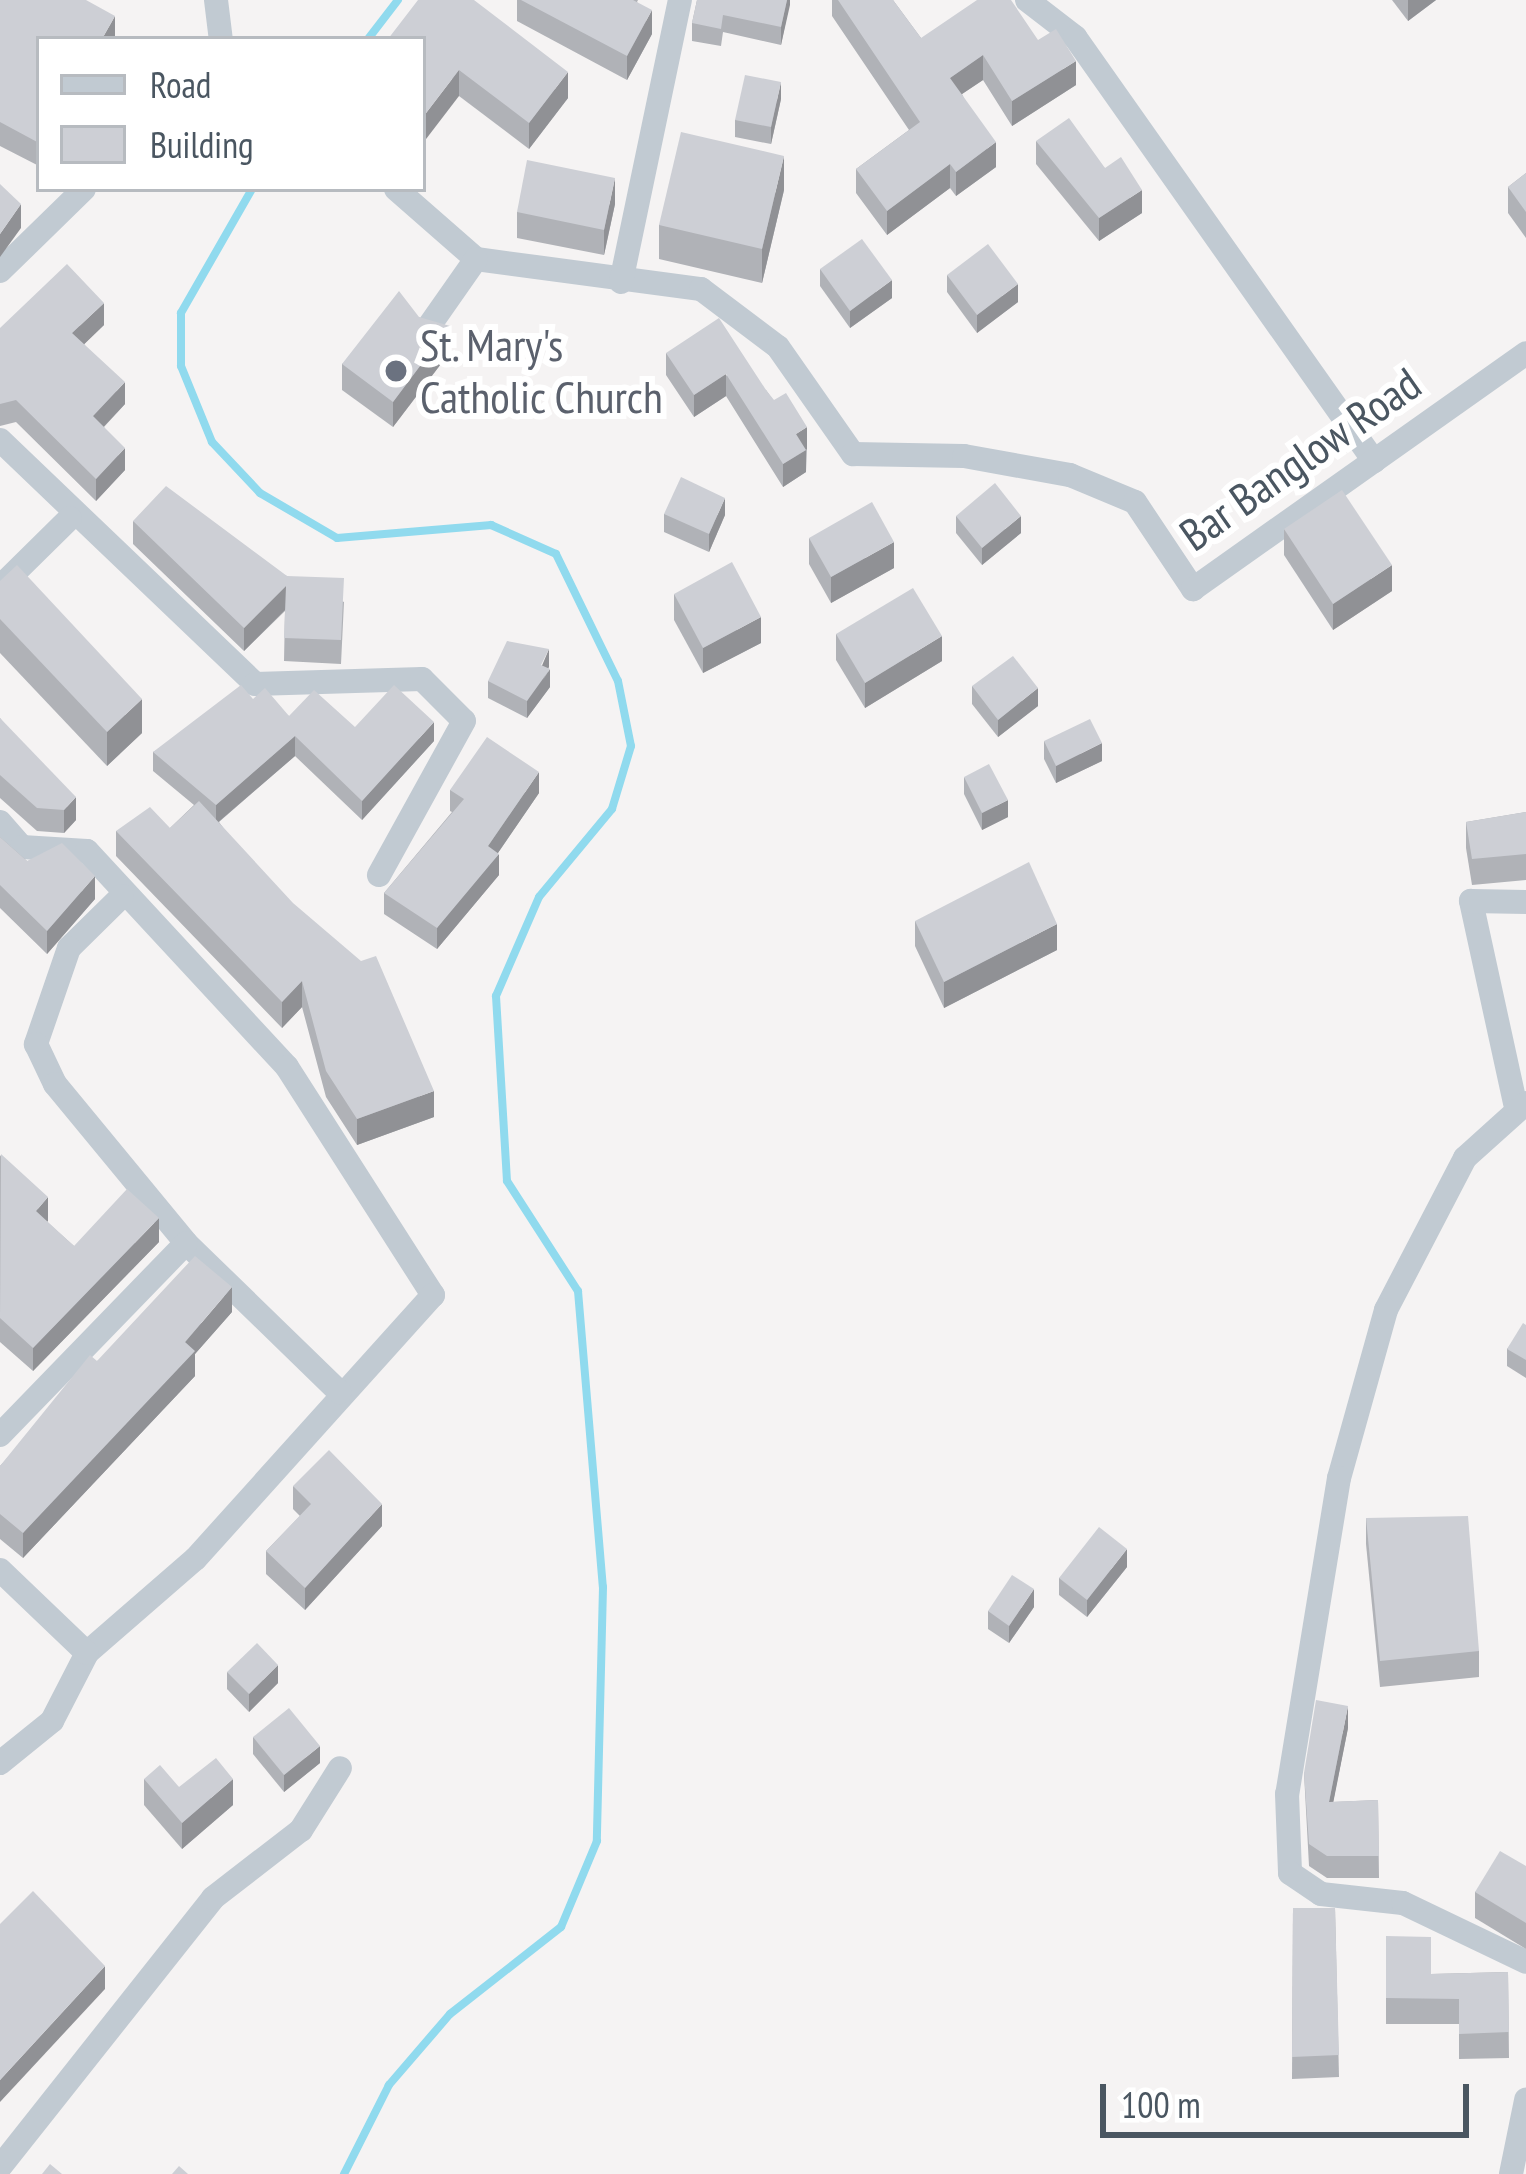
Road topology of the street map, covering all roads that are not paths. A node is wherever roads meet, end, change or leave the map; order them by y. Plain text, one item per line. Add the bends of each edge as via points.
1 (216, 0) edge
2 (680, 0) edge
3 (1027, 0) edge
4 (220, 36) edge
5 (81, 192) edge
6 (399, 192) edge
7 (476, 259) junction
8 (0, 271) edge
9 (621, 282) junction
10 (427, 329) edge
11 (1526, 353) edge
12 (0, 440) edge
13 (1374, 461) junction
14 (70, 518) junction
15 (0, 587) edge
16 (0, 822) edge
17 (380, 875) dead end
18 (122, 896) junction
19 (1526, 902) edge
20 (1521, 1103) edge
21 (186, 1243) junction
22 (339, 1392) junction
23 (0, 1435) edge
24 (0, 1570) edge
25 (87, 1653) junction
26 (0, 1763) edge
27 (340, 1768) dead end
28 (1526, 1962) edge
29 (1526, 2100) edge
30 (0, 2167) edge
31 (1511, 2174) edge

1 - 4 street
2 - 9 street
3 - 13 street via 1075,37
5 - 8 street
6 - 7 street
7 - 9 street, Bar Banglow Road
7 - 10 street
9 - 13 street, Bar Banglow Road via 701,290 778,347 853,454 964,456 1070,475 1135,502 1193,589
11 - 13 street, Bar Banglow Road
12 - 14 street
14 - 15 street
14 - 17 street via 255,684 422,680 464,721
16 - 18 street via 22,847 87,851
18 - 21 street via 69,948 36,1044 55,1084
18 - 22 street via 286,1067 427,1275 433,1295
19 - 20 street via 1472,901
20 - 28 street via 1465,1159 1386,1310 1339,1478 1287,1794 1290,1873 1321,1894 1403,1903
21 - 22 street
21 - 23 street
22 - 25 street via 195,1559
24 - 25 street
25 - 26 street via 52,1721
27 - 30 street via 301,1830 213,1898
29 - 31 street

